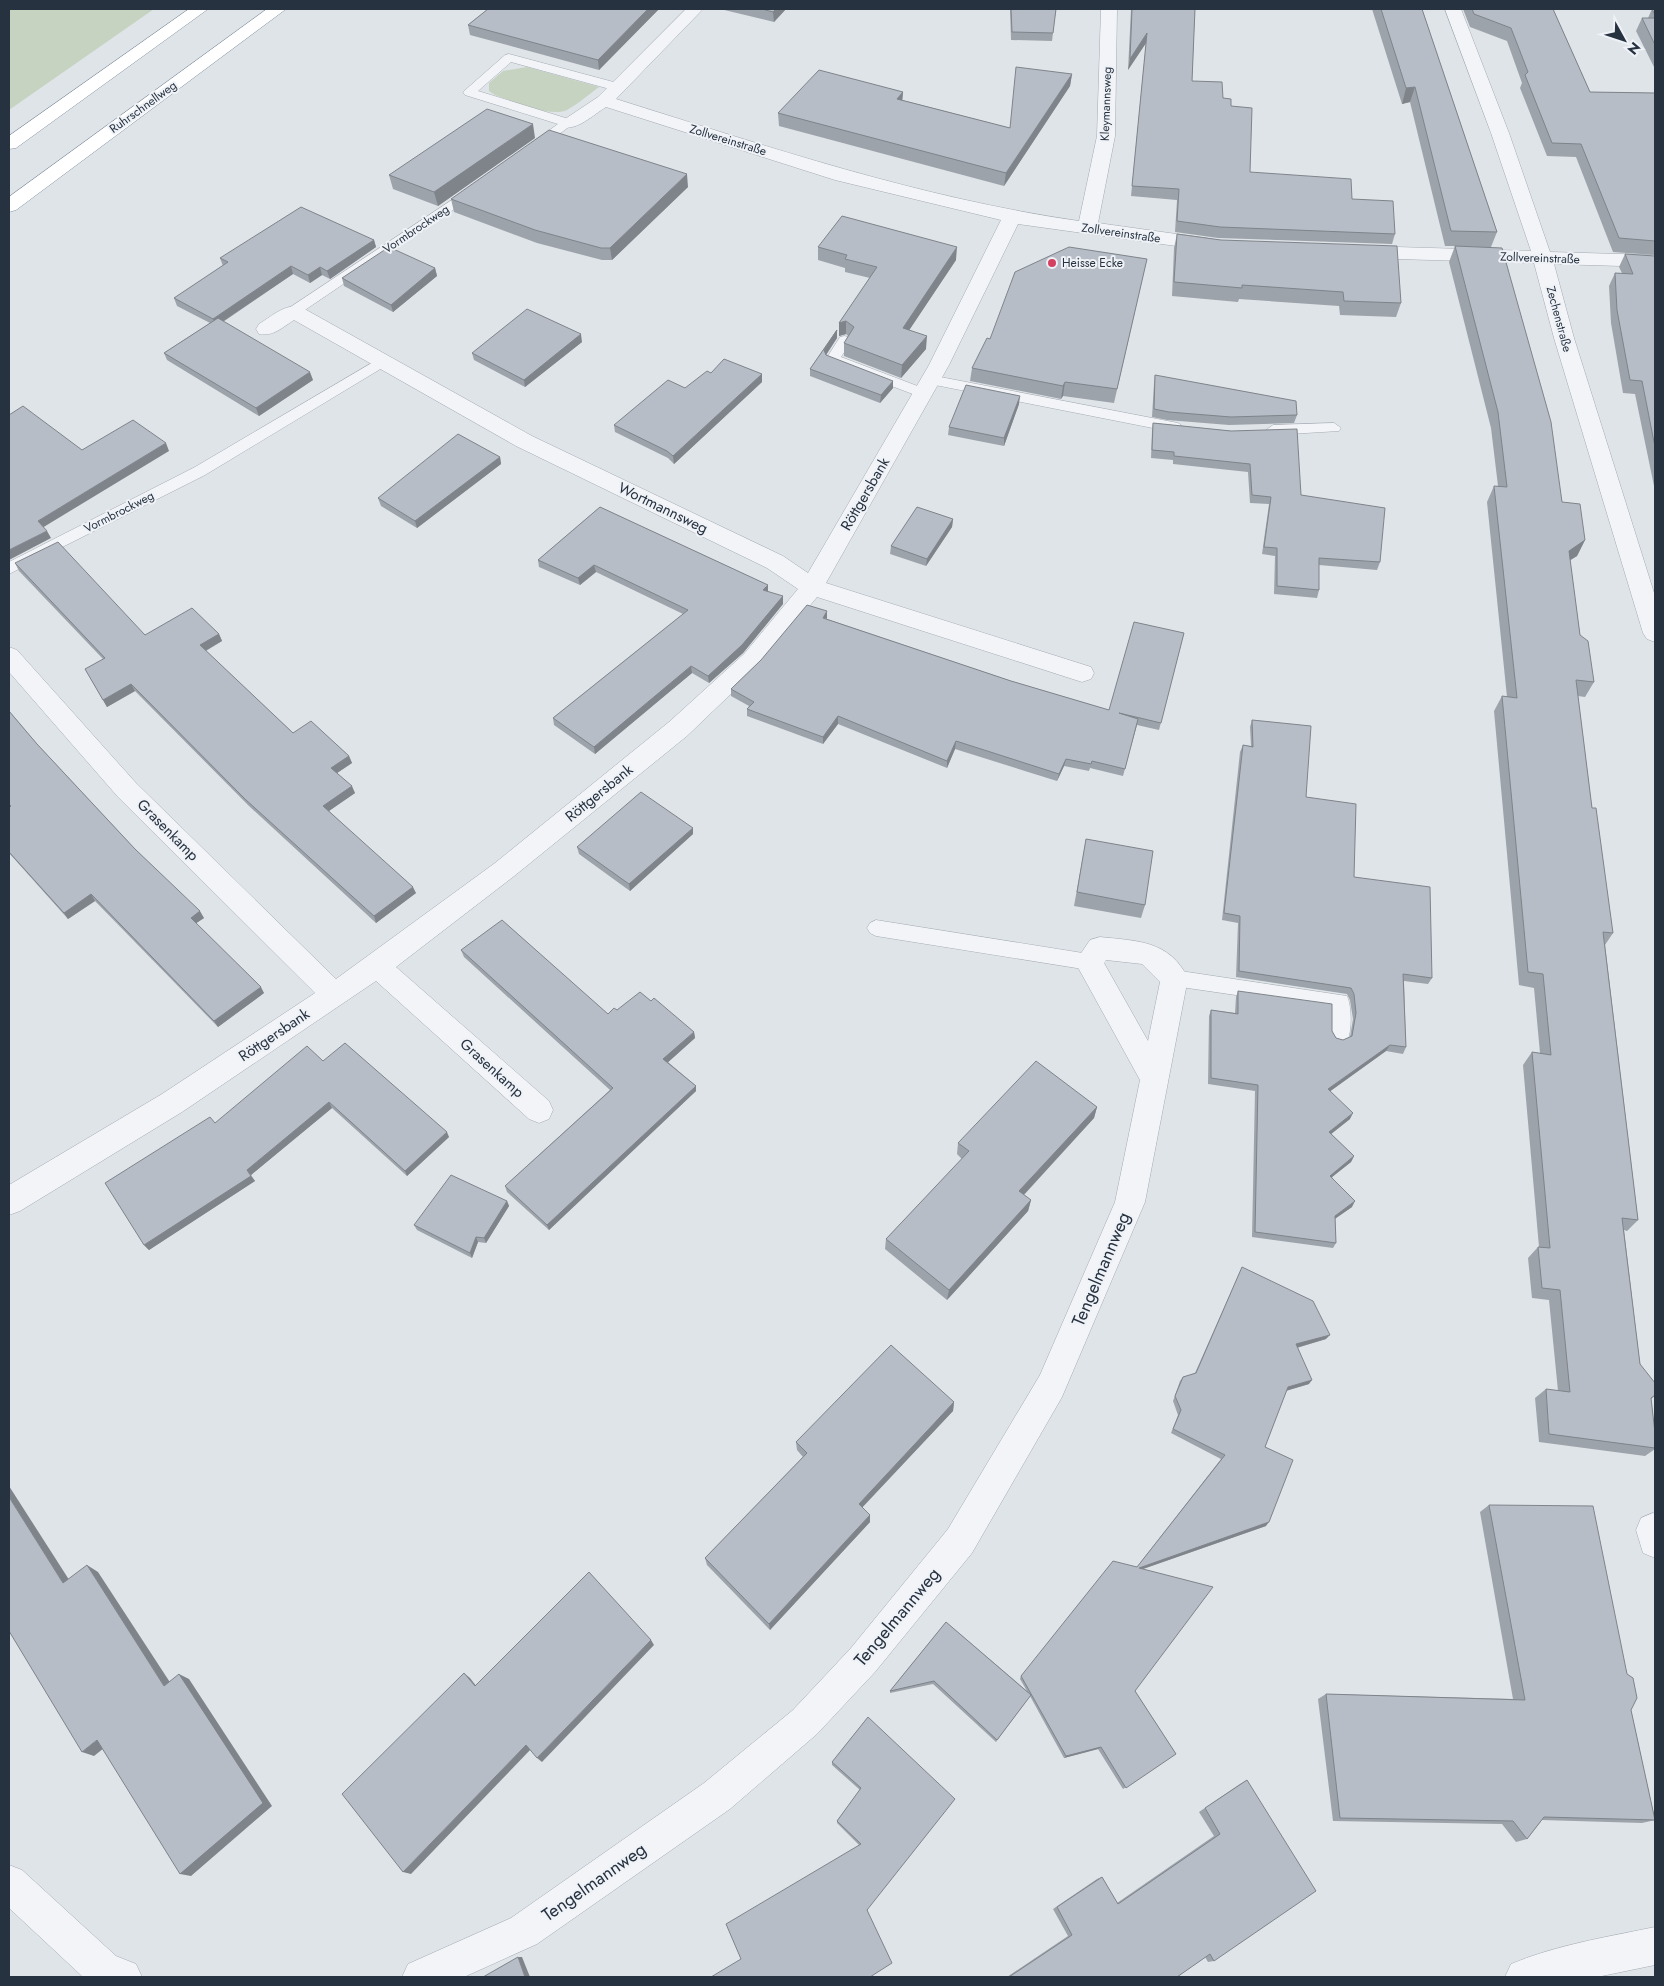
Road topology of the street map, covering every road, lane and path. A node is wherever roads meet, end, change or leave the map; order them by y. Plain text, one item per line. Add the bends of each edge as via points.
1 (200, 9) edge
2 (278, 9) edge
3 (695, 9) edge
4 (1108, 9) edge
5 (1452, 9) edge
6 (617, 87) junction
7 (604, 101) junction
8 (568, 123) junction
9 (9, 144) edge
10 (520, 157) edge
11 (480, 185) edge
12 (9, 206) edge
13 (1012, 217) junction
14 (1087, 228) junction
15 (1228, 247) edge
16 (1346, 251) edge
17 (1543, 259) junction
18 (1655, 262) edge
19 (294, 311) junction
20 (266, 329) dead end
21 (845, 340) edge
22 (382, 362) junction
23 (926, 387) junction
24 (1334, 428) dead end
25 (1194, 430) edge
26 (1258, 431) edge
27 (9, 569) edge
28 (812, 586) junction
29 (1655, 633) edge
30 (9, 656) edge
31 (1082, 674) dead end
32 (876, 928) dead end
33 (1089, 962) junction
34 (377, 966) junction
35 (1174, 978) junction
36 (335, 995) junction
37 (1340, 1036) dead end
38 (1154, 1078) junction
39 (539, 1110) dead end
40 (9, 1201) edge
41 (1655, 1530) edge
42 (1655, 1541) edge
43 (9, 1883) edge
44 (1655, 1946) edge
45 (123, 1977) edge
46 (421, 1977) edge
47 (1524, 1977) edge

1 - 9 highway
2 - 12 highway, Ruhrschnellweg
3 - 6 street
4 - 14 street, Kleymannsweg via 1106,136
5 - 17 street, Zechenstraße via 1500,133
6 - 7 street
6 - 8 lane via 509,58 469,92
7 - 8 street
7 - 13 street, Zollvereinstraße via 842,176
8 - 10 lane
11 - 19 lane, Vormbrockweg
13 - 14 street, Zollvereinstraße
13 - 23 street, Röttgersbank
14 - 15 street, Zollvereinstraße
16 - 17 street, Zollvereinstraße
17 - 18 street, Zollvereinstraße
17 - 29 street, Zechenstraße via 1564,338
19 - 20 street
19 - 22 street, Wortmannsweg
21 - 23 lane via 833,359
22 - 27 lane, Vormbrockweg via 200,471
22 - 28 street, Wortmannsweg via 524,441 775,562
23 - 25 lane
23 - 28 street, Röttgersbank
24 - 26 lane
28 - 31 street, Wortmannsweg
28 - 34 street, Röttgersbank via 752,660 678,729 504,870
30 - 36 street, Grasenkamp via 127,790
32 - 33 lane
33 - 35 street via 1100,948 1148,954
33 - 38 street
34 - 36 street, Röttgersbank
34 - 39 street, Grasenkamp
35 - 37 lane via 1340,1002
35 - 38 street, Tengelmannweg
36 - 40 street, Röttgersbank via 172,1104
38 - 46 street, Tengelmannweg via 1130,1202 1051,1386 948,1556 863,1660 805,1722 717,1796 524,1931
41 - 42 street
43 - 45 street via 106,1973
44 - 47 street

